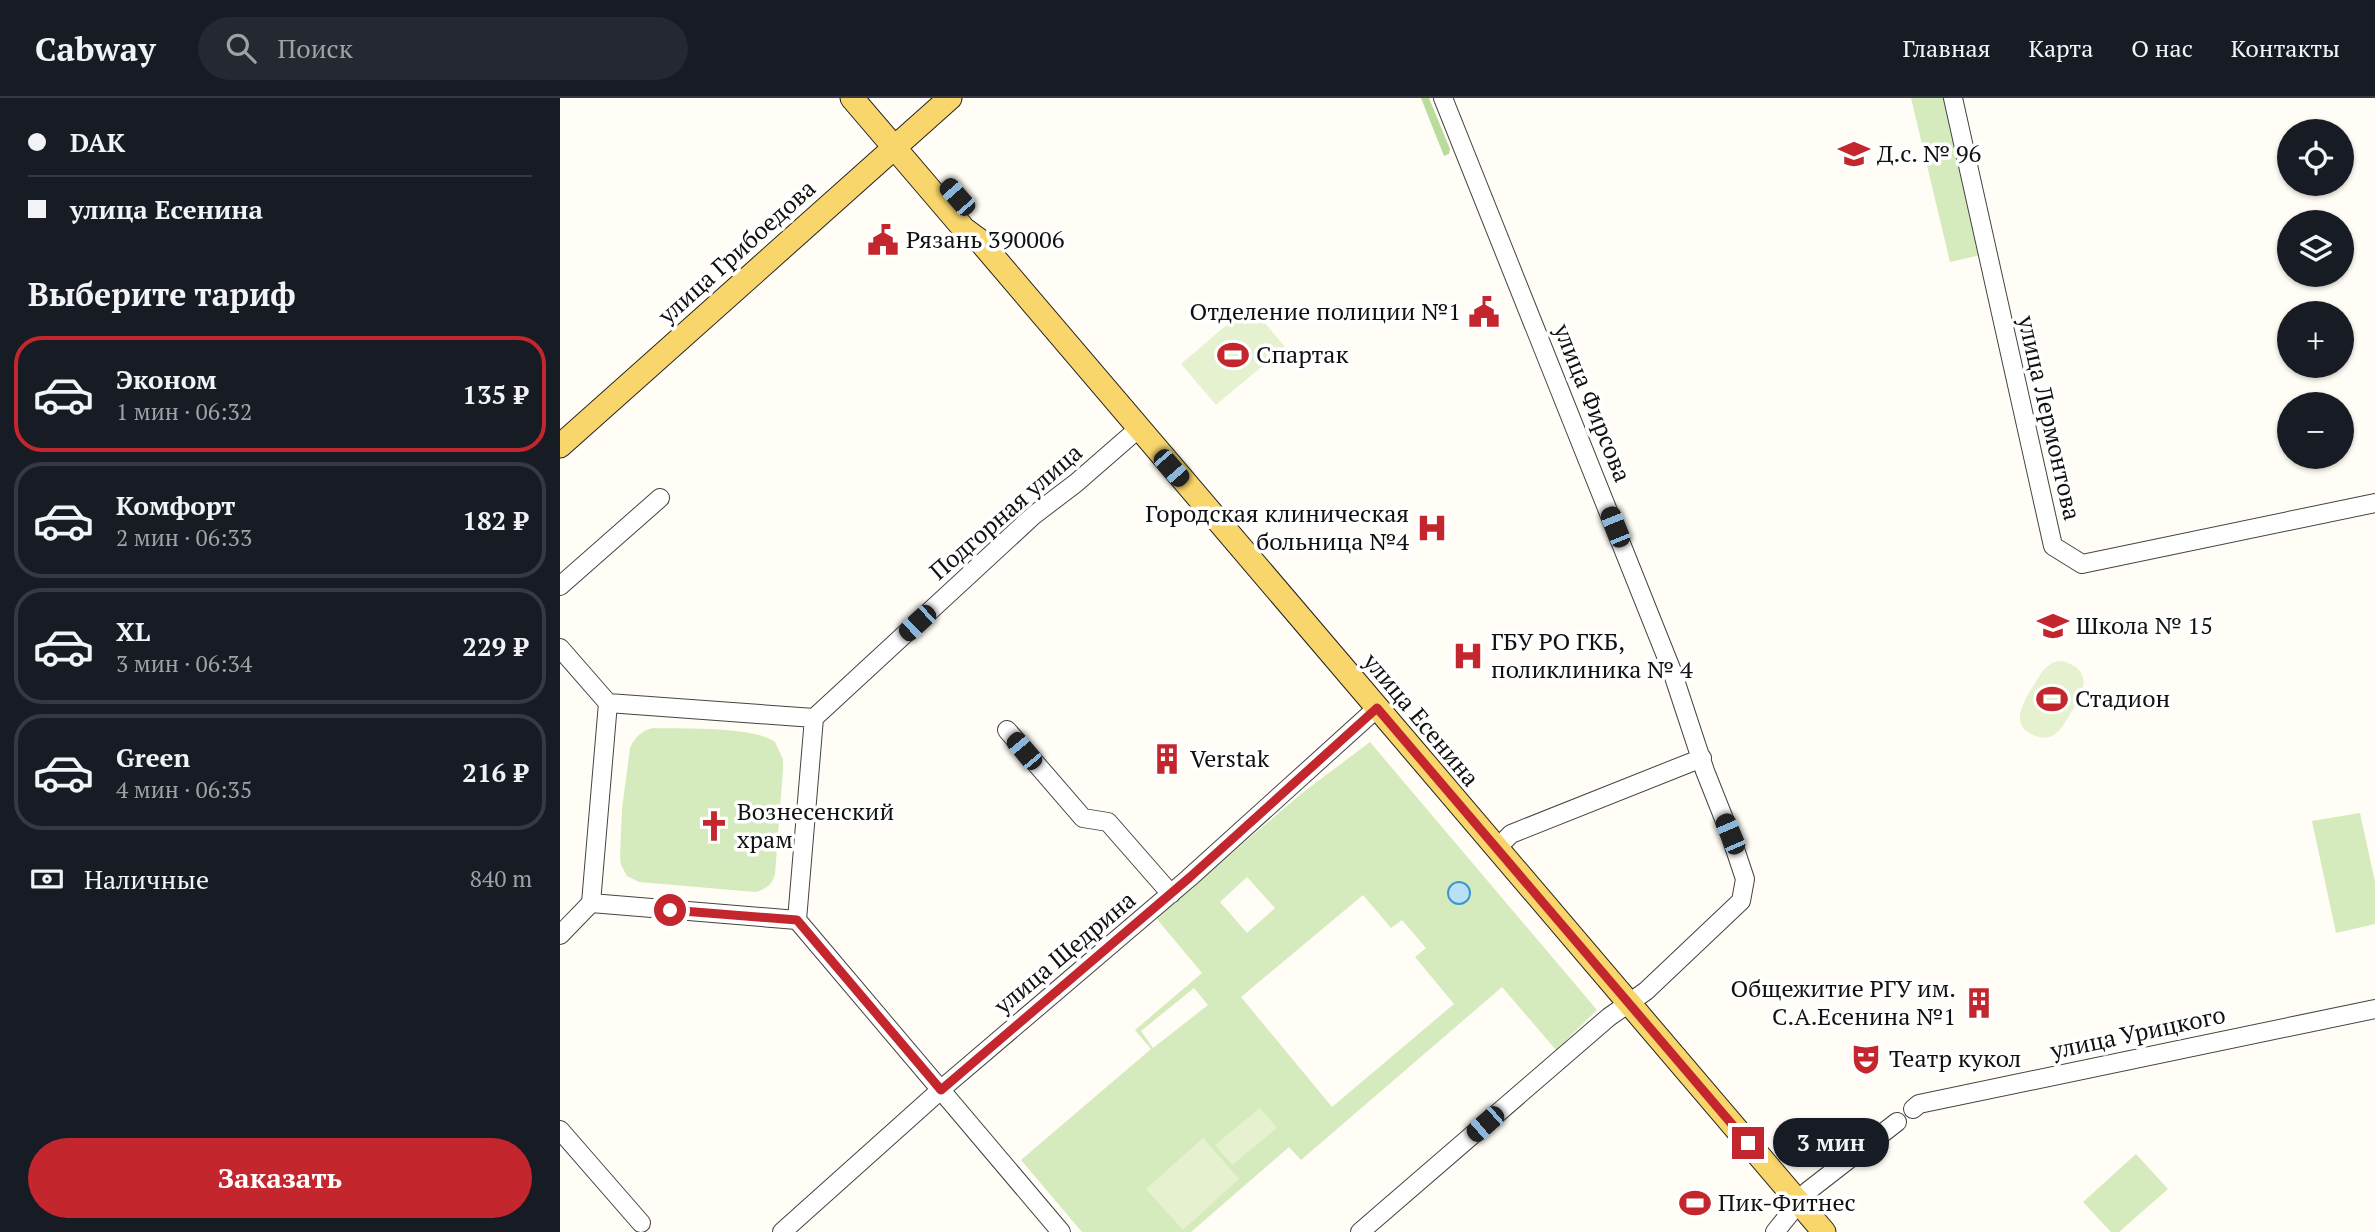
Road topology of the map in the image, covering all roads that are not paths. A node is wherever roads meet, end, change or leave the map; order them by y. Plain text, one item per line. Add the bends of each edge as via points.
1 (852, 98) edge
2 (869, 98) edge
3 (950, 98) edge
4 (1443, 98) edge
5 (1953, 98) edge
6 (898, 143) junction
7 (1138, 429) junction
8 (560, 446) edge
9 (660, 498) dead end
10 (2375, 503) edge
11 (560, 586) edge
12 (560, 648) edge
13 (608, 703) junction
14 (1377, 708) junction
15 (814, 718) junction
16 (1007, 730) dead end
17 (1702, 758) junction
18 (1496, 849) junction
19 (1171, 894) junction
20 (591, 903) junction
21 (797, 920) junction
22 (560, 934) edge
23 (1628, 1004) junction
24 (2375, 1009) edge
25 (941, 1090) junction
26 (1913, 1109) dead end
27 (1897, 1122) dead end
28 (560, 1130) edge
29 (1799, 1202) junction
30 (641, 1223) dead end
31 (782, 1232) edge
32 (1061, 1232) edge
33 (1360, 1232) edge
34 (1774, 1232) edge
35 (1824, 1232) edge

1 - 6 main road, улица Есенина
2 - 6 main road, улица Есенина
3 - 6 main road, улица Грибоедова
4 - 17 street, улица Фирсова via 1632,568
5 - 10 street, улица Лермонтова via 2053,546 2082,564
6 - 7 main road, улица Есенина via 964,229 979,240
6 - 8 main road, улица Грибоедова
7 - 14 main road, улица Есенина
7 - 15 street, Подгорная улица via 1034,515
9 - 11 street
12 - 13 street
13 - 15 street
13 - 20 street
14 - 18 main road, улица Есенина
14 - 19 street, улица Щедрина
15 - 21 street
16 - 19 street via 1083,818 1108,822
17 - 18 street via 1511,834
17 - 23 street, улица Фирсова via 1745,879 1741,901
18 - 23 main road, улица Есенина
19 - 25 street, улица Щедрина
20 - 21 street
20 - 22 street
21 - 25 street
23 - 29 main road, улица Есенина
23 - 33 street, улица Фирсова
24 - 26 street, улица Урицкого via 1995,1087
25 - 31 street, улица Щедрина
25 - 32 street
27 - 29 street
28 - 30 street
29 - 34 street
29 - 35 main road, улица Есенина

